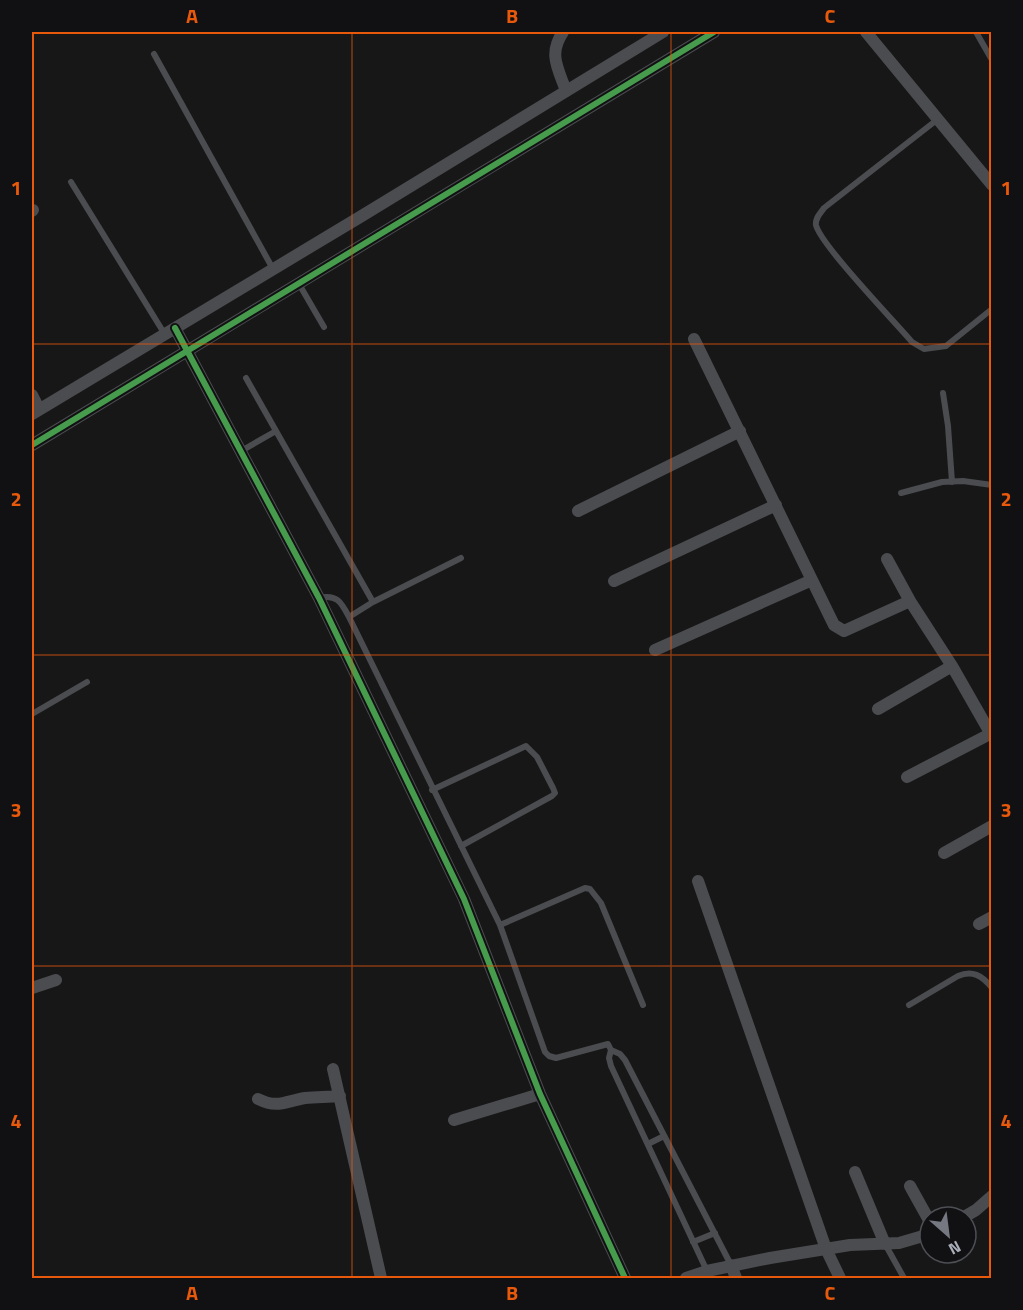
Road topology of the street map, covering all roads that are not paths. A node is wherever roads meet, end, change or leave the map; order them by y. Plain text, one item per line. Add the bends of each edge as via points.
1 (564, 32) edge
2 (663, 32) edge
3 (714, 32) edge
4 (866, 32) edge
5 (976, 32) edge
6 (153, 54) dead end
7 (992, 60) edge
8 (566, 91) junction
9 (938, 119) junction
10 (71, 182) dead end
11 (992, 184) edge
12 (273, 269) junction
13 (299, 284) junction
14 (992, 309) edge
15 (324, 327) dead end
16 (173, 332) junction
17 (694, 339) dead end
18 (187, 350) junction
19 (246, 378) dead end
20 (943, 393) dead end
21 (32, 395) edge
22 (35, 412) edge
23 (276, 431) junction
24 (740, 431) junction
25 (32, 445) edge
26 (241, 451) junction
27 (952, 482) junction
28 (992, 485) edge
29 (901, 493) dead end
30 (776, 505) junction
31 (578, 511) dead end
32 (461, 558) dead end
33 (887, 559) dead end
34 (812, 579) junction
35 (615, 581) dead end
36 (319, 598) junction
37 (910, 601) junction
38 (374, 602) junction
39 (349, 617) junction
40 (655, 650) dead end
41 (952, 666) junction
42 (87, 682) dead end
43 (878, 709) dead end
44 (32, 714) edge
45 (991, 735) edge
46 (907, 777) dead end
47 (432, 790) junction
48 (992, 826) edge
49 (461, 846) junction
50 (944, 853) dead end
51 (698, 881) dead end
52 (992, 917) edge
53 (979, 924) dead end
54 (500, 925) junction
55 (56, 980) dead end
56 (32, 988) edge
57 (992, 988) edge
58 (643, 1005) dead end
59 (909, 1005) dead end
60 (611, 1050) junction
61 (333, 1069) dead end
62 (540, 1094) junction
63 (340, 1096) junction
64 (258, 1099) dead end
65 (454, 1119) dead end
66 (664, 1136) junction
67 (648, 1144) junction
68 (855, 1172) dead end
69 (910, 1186) dead end
70 (992, 1196) edge
71 (921, 1205) edge
72 (978, 1208) edge
73 (715, 1233) junction
74 (918, 1237) edge
75 (693, 1242) junction
76 (885, 1244) junction
77 (826, 1249) junction
78 (731, 1266) junction
79 (707, 1271) junction
80 (381, 1278) edge
81 (625, 1278) edge
82 (686, 1278) edge
83 (736, 1278) edge
84 (840, 1278) edge
85 (904, 1278) edge

1 - 8 street via 556,43 555,58
2 - 8 street
3 - 13 street
4 - 9 street
5 - 7 lane
6 - 12 lane
8 - 12 street
9 - 11 street
9 - 14 lane via 824,208 816,226 912,342 924,349 946,346
10 - 16 lane
12 - 16 street
13 - 15 lane
13 - 18 street
16 - 18 street
16 - 22 street
17 - 24 street
18 - 25 street
18 - 26 street
19 - 23 lane
20 - 27 lane
21 - 22 street
23 - 26 lane
23 - 38 lane
24 - 30 street
24 - 31 street
26 - 36 street
27 - 28 lane
27 - 29 lane
30 - 34 street
30 - 35 street
32 - 38 lane
33 - 37 street
34 - 37 street via 834,625 844,631
34 - 40 street
36 - 39 lane via 335,598
36 - 62 street via 464,899
37 - 41 street
38 - 39 lane
39 - 47 lane
41 - 43 street
41 - 45 street
42 - 44 lane
45 - 46 street
47 - 49 lane
47 - 49 lane via 526,746 537,757 554,788 552,796
48 - 50 street
49 - 54 lane
51 - 77 street
52 - 53 street
54 - 58 lane via 590,889 602,903
54 - 60 lane via 545,1052 556,1058 608,1044
55 - 56 street
57 - 59 lane via 985,980 966,973
60 - 66 lane via 626,1060
60 - 67 lane via 611,1066
61 - 63 street
62 - 65 street
62 - 81 street
63 - 64 street via 304,1098 276,1105
63 - 80 street
66 - 67 lane
66 - 73 lane
67 - 75 lane
68 - 76 street
69 - 71 street
70 - 72 street
73 - 75 lane
73 - 78 lane
74 - 76 street
75 - 79 lane
76 - 77 street
76 - 85 lane
77 - 78 street
77 - 84 street
78 - 79 street
78 - 83 street
79 - 82 street

